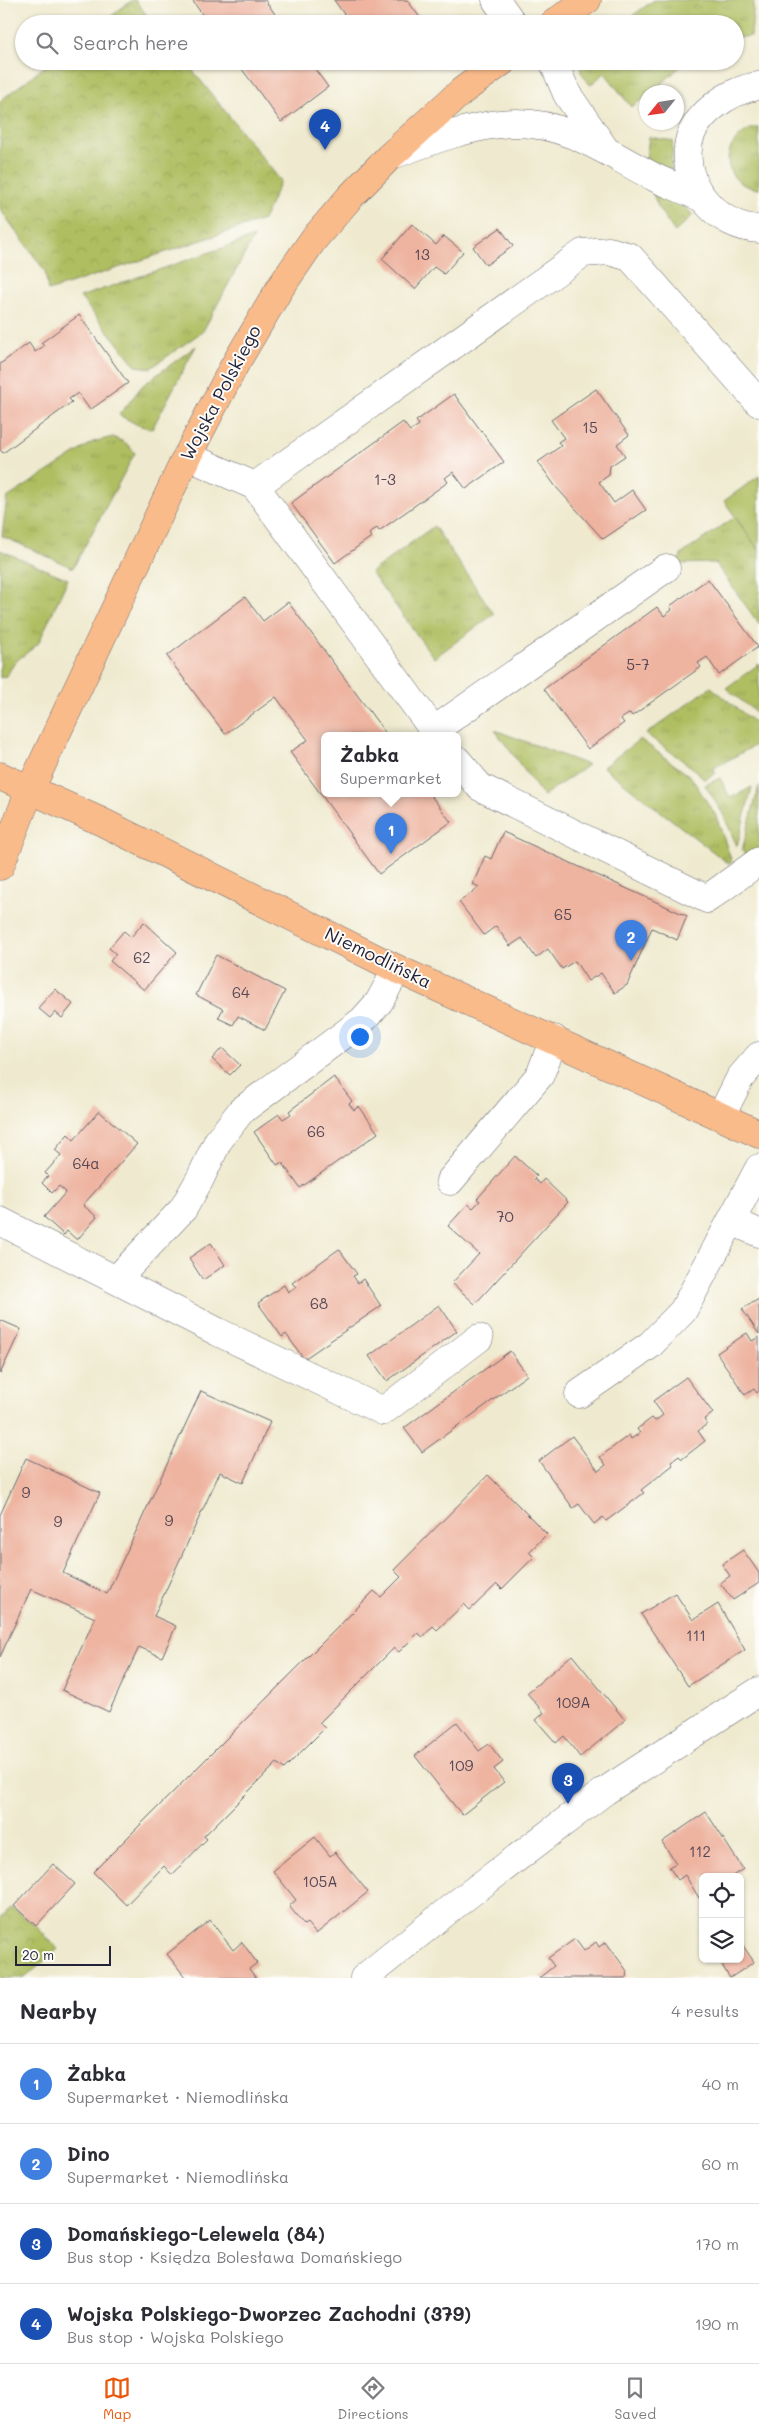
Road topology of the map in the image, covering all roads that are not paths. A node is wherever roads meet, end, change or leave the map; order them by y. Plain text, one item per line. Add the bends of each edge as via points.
1 (496, 0) edge
2 (507, 15) edge
3 (491, 70) edge
4 (557, 70) edge
5 (759, 86) edge
6 (604, 148) junction
7 (390, 156) junction
8 (702, 198) junction
9 (759, 229) edge
10 (759, 403) edge
11 (187, 456) junction
12 (255, 486) junction
13 (666, 568) dead end
14 (434, 732) edge
15 (436, 732) edge
16 (461, 765) edge
17 (0, 776) edge
18 (30, 790) junction
19 (759, 861) edge
20 (0, 866) edge
21 (397, 968) junction
22 (554, 1039) junction
23 (759, 1056) edge
24 (721, 1116) junction
25 (759, 1134) edge
26 (759, 1168) edge
27 (450, 1181) dead end
28 (0, 1221) edge
29 (731, 1221) junction
30 (759, 1232) edge
31 (116, 1280) junction
32 (479, 1338) dead end
33 (579, 1394) dead end
34 (759, 1691) edge
35 (364, 1978) edge

1 - 2 street
3 - 7 main road, Wojska Polskiego via 462,91
4 - 6 street via 567,94
5 - 8 street via 742,89 724,98 703,117 693,132 688,147 688,165
6 - 7 street via 556,129 515,123 459,133
6 - 8 street via 656,178
7 - 11 main road, Wojska Polskiego via 313,240 280,288
8 - 9 street via 721,217
10 - 12 street via 630,257 609,250 583,253
11 - 12 street
11 - 18 main road, Wojska Polskiego
12 - 14 street
13 - 15 street
16 - 19 street via 480,787 707,899
17 - 18 main road, Niemodlińska
18 - 20 main road, Wojska Polskiego
18 - 21 main road, Niemodlińska via 102,822
21 - 22 main road, Niemodlińska
21 - 31 street via 379,1002 362,1021 241,1111 218,1141 183,1209
22 - 24 main road, Niemodlińska
22 - 27 street via 540,1075
23 - 24 street via 740,1078
24 - 25 main road, Niemodlińska
26 - 29 street
28 - 31 street
29 - 30 street
29 - 33 street via 683,1311 650,1345
31 - 32 street via 383,1411
34 - 35 street via 605,1790

